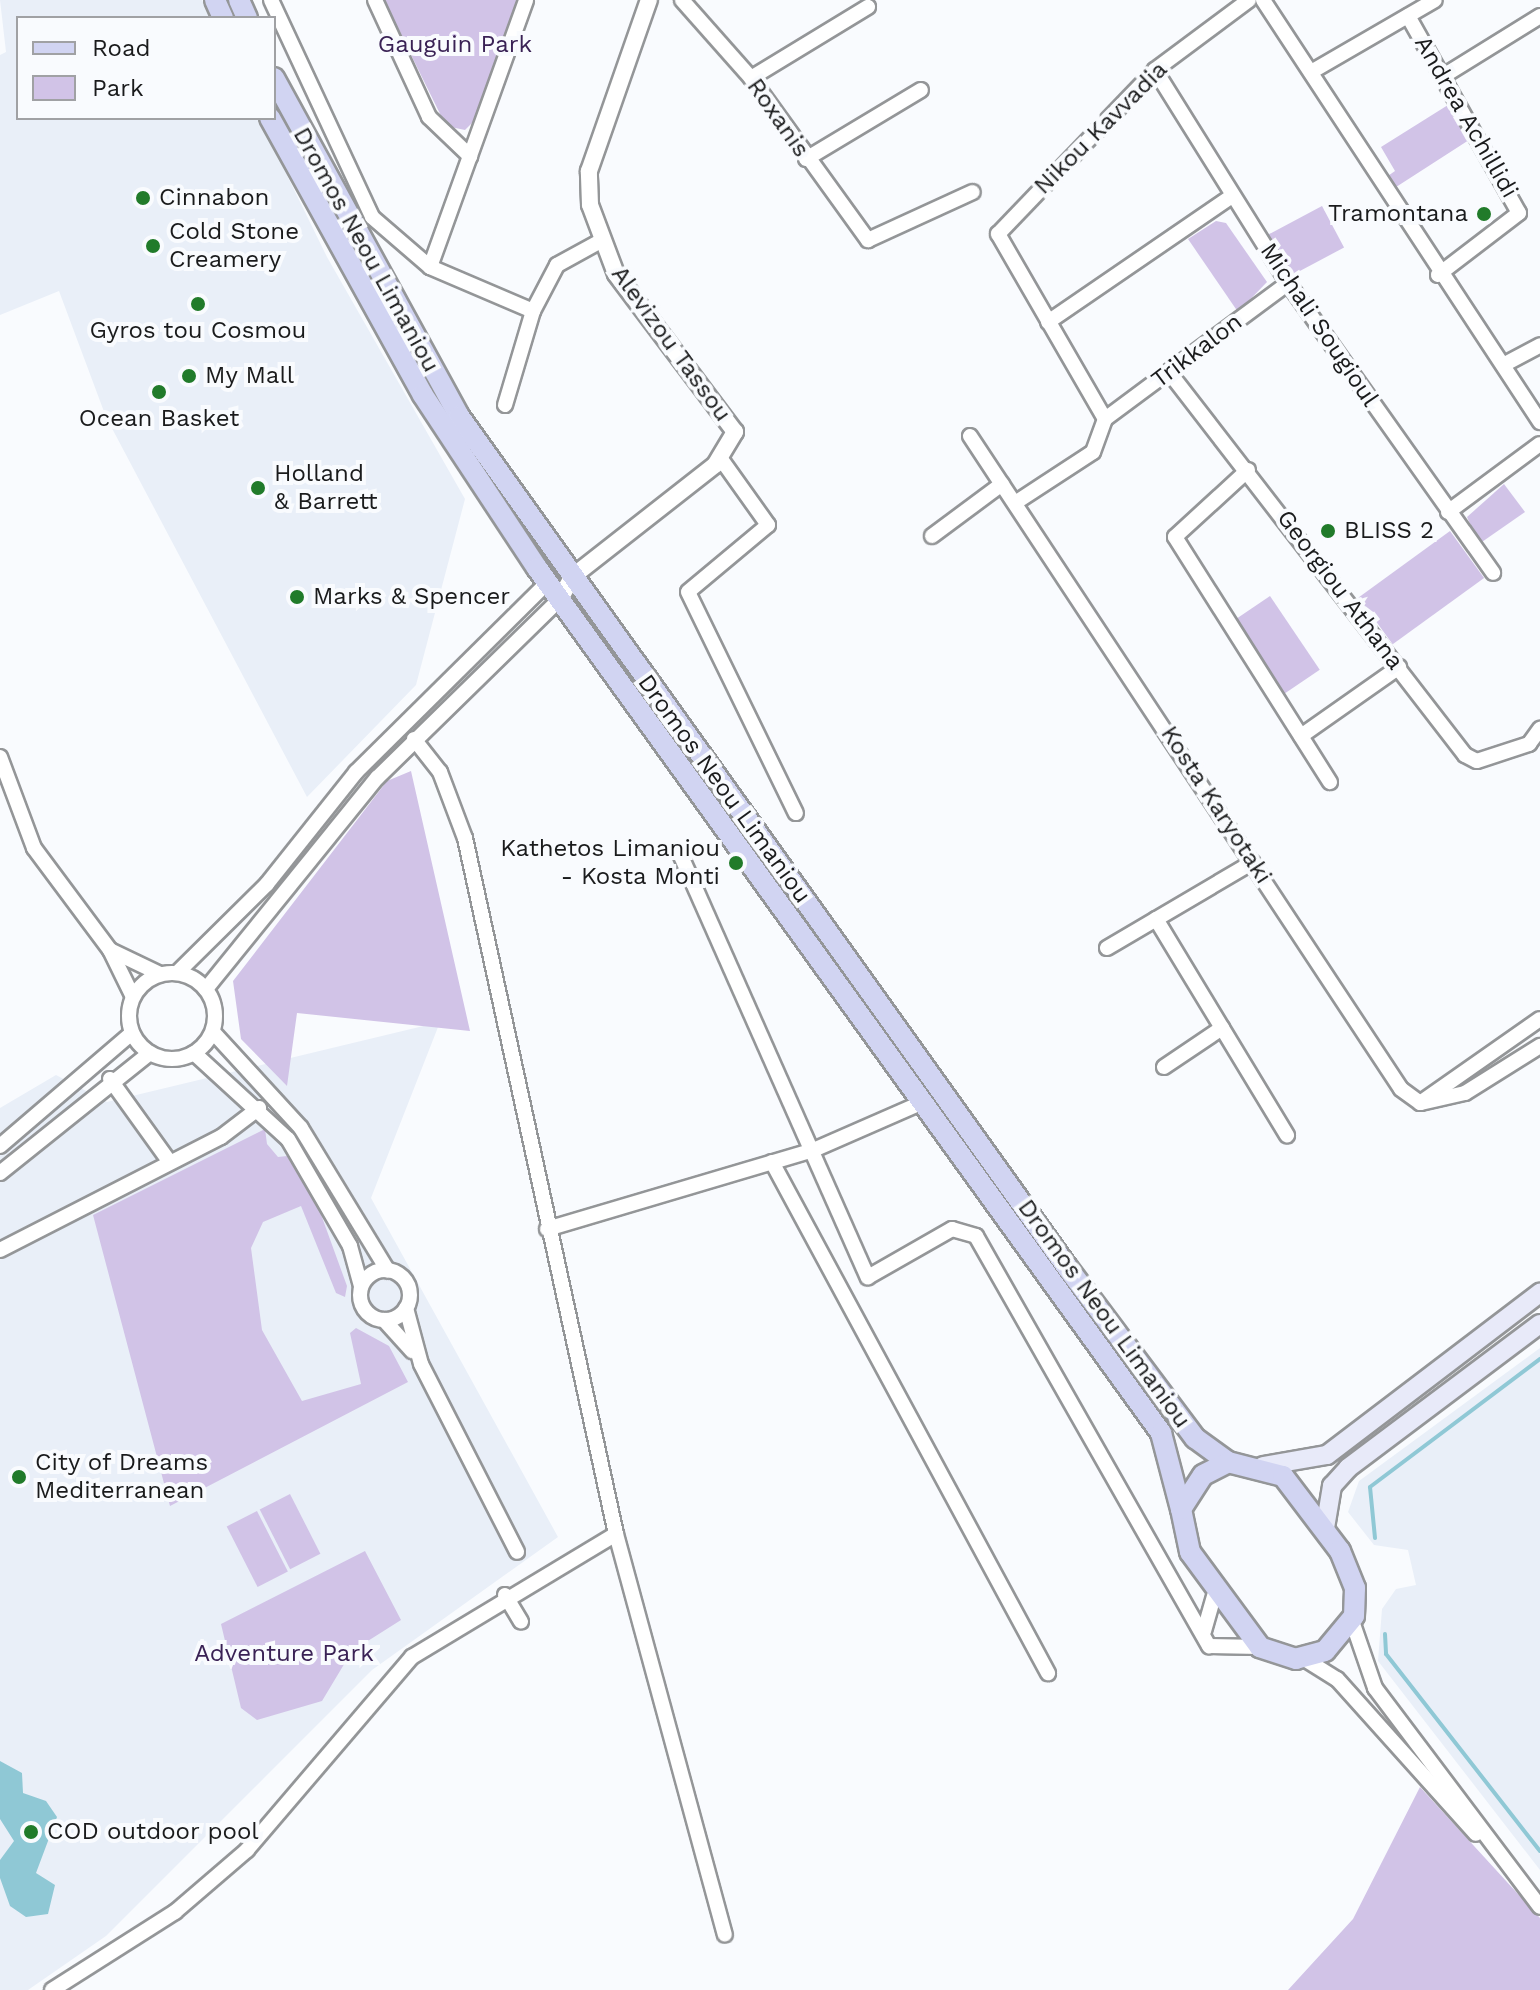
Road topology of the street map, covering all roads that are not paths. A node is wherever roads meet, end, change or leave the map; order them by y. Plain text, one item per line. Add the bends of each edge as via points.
1 (271, 0) edge
2 (375, 0) edge
3 (526, 0) edge
4 (649, 0) edge
5 (682, 0) edge
6 (1249, 0) edge
7 (1263, 0) edge
8 (1435, 0) edge
9 (868, 7) dead end
10 (1408, 16) junction
11 (1540, 16) edge
12 (1155, 70) junction
13 (1311, 72) junction
14 (1445, 75) junction
15 (751, 78) junction
16 (276, 82) edge
17 (921, 90) dead end
18 (271, 120) edge
19 (470, 156) junction
20 (806, 159) junction
21 (973, 192) dead end
22 (1232, 196) junction
23 (599, 242) junction
24 (430, 267) junction
25 (1438, 275) junction
26 (1288, 283) junction
27 (533, 311) junction
28 (1048, 322) junction
29 (1540, 345) edge
30 (1505, 364) junction
31 (1169, 372) junction
32 (505, 405) dead end
33 (1105, 419) junction
34 (1540, 422) edge
35 (970, 436) dead end
36 (1540, 444) edge
37 (721, 459) junction
38 (1248, 470) junction
39 (1002, 484) junction
40 (1015, 503) junction
41 (1448, 512) junction
42 (932, 536) dead end
43 (1493, 573) dead end
44 (572, 577) junction
45 (554, 591) junction
46 (1399, 667) junction
47 (1540, 729) edge
48 (1301, 736) junction
49 (414, 739) junction
50 (1535, 748) edge
51 (0, 757) edge
52 (1330, 782) dead end
53 (796, 813) dead end
54 (681, 856) dead end
55 (1253, 862) junction
56 (1156, 919) junction
57 (1107, 948) dead end
58 (110, 950) junction
59 (177, 973) junction
60 (160, 974) junction
61 (206, 989) junction
62 (133, 997) junction
63 (1540, 1019) edge
64 (1222, 1028) junction
65 (213, 1032) junction
66 (132, 1033) junction
67 (1540, 1046) edge
68 (150, 1053) junction
69 (194, 1053) junction
70 (1164, 1067) dead end
71 (110, 1079) junction
72 (923, 1102) junction
73 (1420, 1103) junction
74 (259, 1108) junction
75 (1287, 1135) dead end
76 (0, 1146) edge
77 (811, 1151) junction
78 (169, 1161) junction
79 (772, 1162) junction
80 (0, 1173) edge
81 (547, 1229) junction
82 (0, 1250) edge
83 (388, 1271) junction
84 (361, 1286) junction
85 (1540, 1293) edge
86 (406, 1308) junction
87 (384, 1320) junction
88 (1540, 1324) edge
89 (421, 1364) junction
90 (1228, 1462) junction
91 (1263, 1466) junction
92 (1181, 1509) junction
93 (1325, 1528) junction
94 (616, 1534) junction
95 (517, 1552) dead end
96 (505, 1595) junction
97 (1214, 1595) junction
98 (521, 1622) dead end
99 (1353, 1624) junction
100 (1204, 1631) junction
101 (1260, 1647) junction
102 (1303, 1658) junction
103 (1048, 1673) dead end
104 (1507, 1866) junction
105 (1540, 1907) edge
106 (725, 1934) dead end
107 (52, 1990) edge

1 - 24 street via 372,217
2 - 19 street via 429,117
3 - 19 street
4 - 23 street, Alevizou Tassou via 589,171
5 - 15 street, Roxanis
6 - 12 street, Nikou Kavvadia
7 - 13 street
8 - 10 street, Andrea Achillidi
9 - 15 street
10 - 13 street, Andrea Achillidi
10 - 14 street, Andrea Achillidi
11 - 14 street
12 - 22 street, Michali Sougioul
12 - 28 street, Nikou Kavvadia via 998,234
13 - 25 street
14 - 25 street, Andrea Achillidi via 1519,213
15 - 20 street, Roxanis
16 - 44 main road, Dromos Neou Limaniou via 326,185 459,416
17 - 20 street
18 - 45 main road, Dromos Neou Limaniou via 423,395
19 - 24 street
20 - 21 street, Roxanis via 868,240
22 - 26 street, Michali Sougioul
22 - 28 street
23 - 27 street via 557,265
23 - 37 street, Alevizou Tassou via 616,274 727,416 735,432
24 - 27 street
25 - 30 street
26 - 31 street, Trikkalon
26 - 41 street, Michali Sougioul
27 - 32 street
28 - 33 street
29 - 30 street
30 - 34 street
31 - 33 street, Trikkalon
31 - 38 street, Georgiou Athana
33 - 40 street via 1093,452
35 - 39 street, Kosta Karyotaki
36 - 41 street
37 - 44 street, Alevizou Tassou
37 - 53 street via 768,525 688,592
38 - 46 street, Georgiou Athana
38 - 48 street via 1175,537
39 - 40 street, Kosta Karyotaki
39 - 42 street
40 - 55 street, Kosta Karyotaki
41 - 43 street, Michali Sougioul
44 - 45 street
44 - 90 main road, Dromos Neou Limaniou via 1076,1279 1195,1438
45 - 49 street
45 - 59 street via 356,772 267,884
45 - 72 main road, Dromos Neou Limaniou
46 - 48 street
46 - 50 street, Georgiou Athana via 1465,755 1477,761
47 - 50 street
48 - 52 street
49 - 61 street
49 - 81 street via 440,772 465,838
51 - 58 street via 34,848
54 - 77 street
55 - 56 street
55 - 73 street, Kosta Karyotaki via 1401,1089
56 - 57 street
56 - 64 street
58 - 60 street
58 - 62 street
59 - 60 street
59 - 61 street
60 - 62 street
61 - 65 street via 215,1006
62 - 66 street
63 - 73 street
64 - 70 street
64 - 75 street
65 - 69 street
65 - 83 street via 301,1128
66 - 68 street
66 - 76 street
67 - 73 street via 1465,1093
68 - 69 street via 167,1059
68 - 71 street
69 - 74 street
71 - 78 street
71 - 80 street
72 - 77 street
72 - 92 main road, Dromos Neou Limaniou via 1161,1433
74 - 78 street
74 - 84 street via 322,1191
77 - 79 street
77 - 100 street via 868,1277 952,1229 976,1236
78 - 82 street
79 - 81 street
79 - 103 street
81 - 94 street
83 - 84 street
83 - 86 street via 407,1284
84 - 87 street via 365,1310
85 - 91 main road via 1327,1455
86 - 87 street
86 - 89 street
87 - 89 street
88 - 93 main road via 1348,1468 1332,1486
89 - 95 street
90 - 91 main road
90 - 92 main road via 1203,1475
91 - 93 main road via 1296,1488
92 - 97 main road via 1185,1542
93 - 99 main road via 1355,1588
94 - 96 street
94 - 106 street
96 - 98 street
96 - 107 street via 412,1657 379,1688 247,1850 175,1912
97 - 100 street
97 - 101 main road
99 - 102 main road via 1333,1646
99 - 104 street via 1375,1688
100 - 101 street via 1209,1646
101 - 102 main road
102 - 104 street via 1337,1679 1410,1767
104 - 105 street

